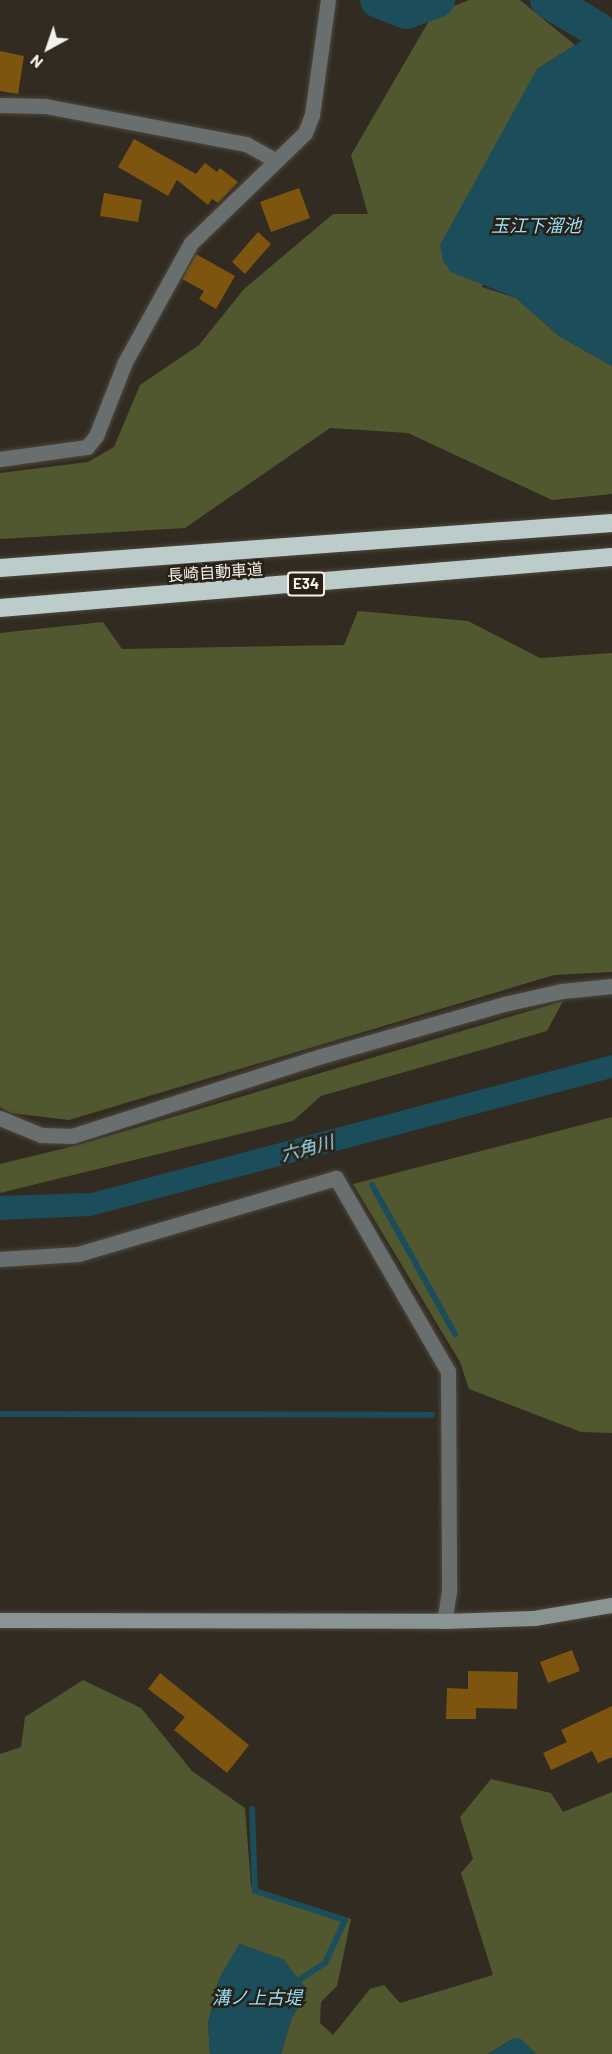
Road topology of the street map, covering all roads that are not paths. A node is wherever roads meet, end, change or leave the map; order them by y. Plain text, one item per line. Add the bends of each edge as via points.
1 (328, 0) edge
2 (0, 105) edge
3 (273, 159) junction
4 (0, 459) edge
5 (612, 523) edge
6 (612, 557) edge
7 (0, 568) edge
8 (0, 608) edge
9 (612, 986) edge
10 (0, 1118) edge
11 (0, 1259) edge
12 (612, 1605) edge
13 (0, 1620) edge
14 (444, 1621) junction

1 - 3 street via 312,115 305,133
2 - 3 street via 45,106 246,144
3 - 4 street via 252,186 191,243 124,362 96,436 87,447
5 - 7 highway, 長崎自動車道 / E34
6 - 8 highway, 長崎自動車道 / E34
9 - 10 street via 562,991 504,1004 72,1136 41,1135
11 - 14 street via 78,1254 336,1178 448,1371 449,1591
12 - 14 street via 534,1618
13 - 14 street

